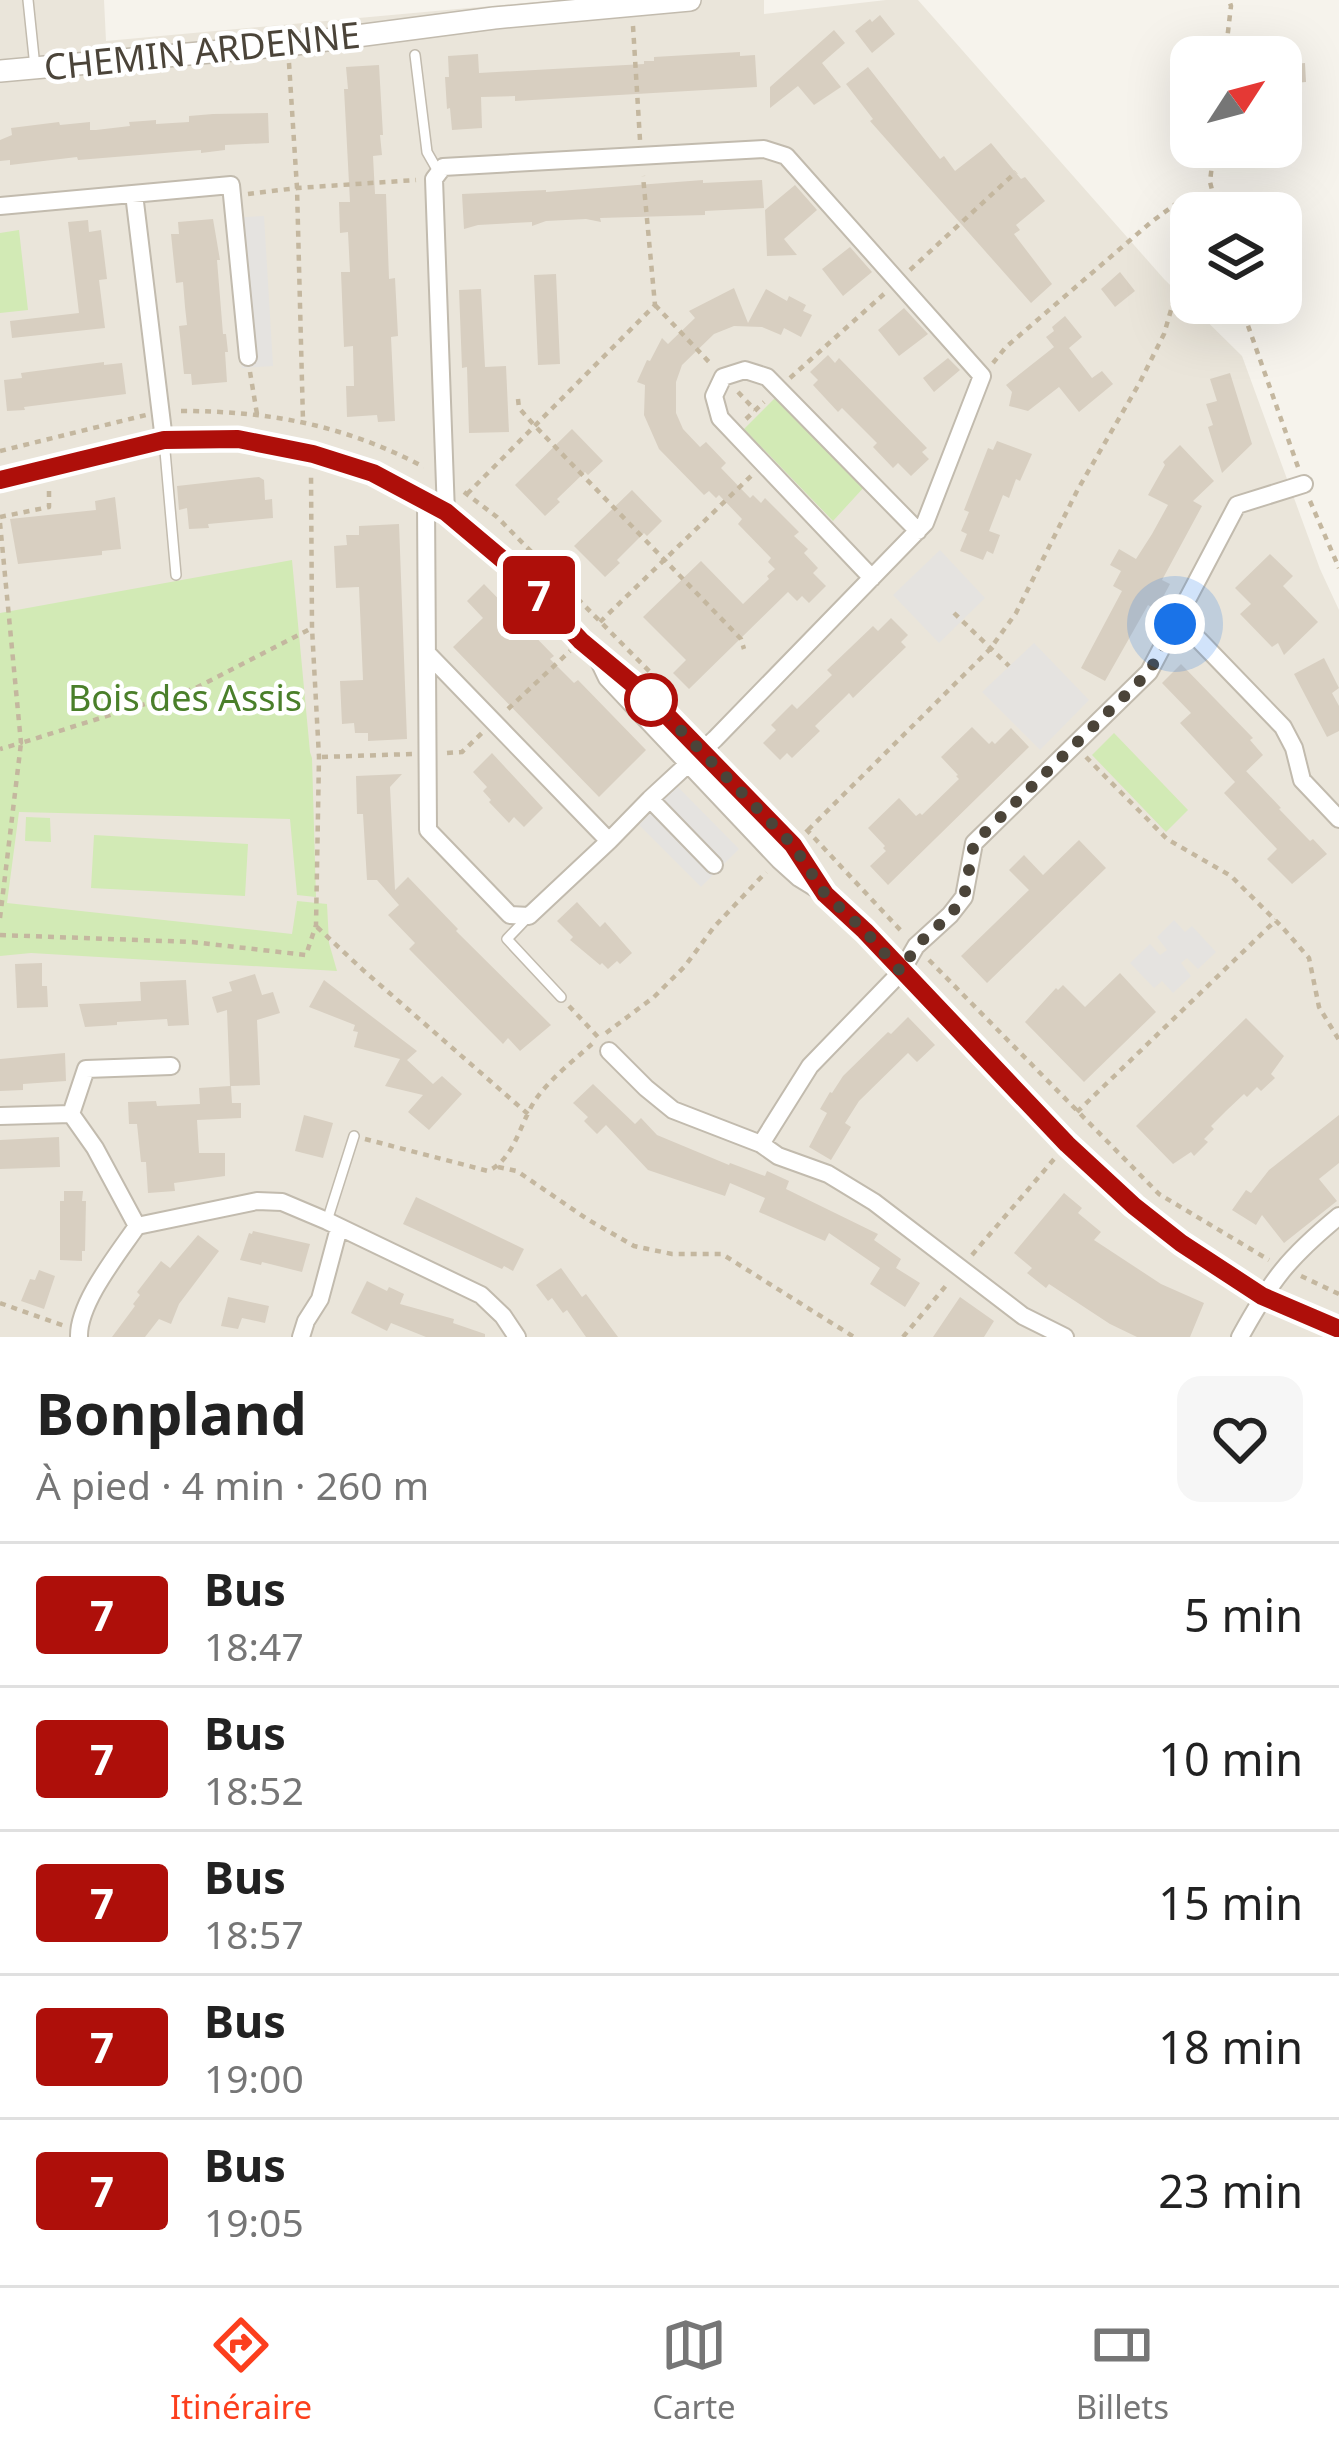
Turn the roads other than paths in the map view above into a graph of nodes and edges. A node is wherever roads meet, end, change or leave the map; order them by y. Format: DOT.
graph roads {
  1 [pos="28,0"];
  2 [pos="690,0"];
  3 [pos="415,55"];
  4 [pos="35,67"];
  5 [pos="0,71"];
  6 [pos="436,176"];
  7 [pos="134,194"];
  8 [pos="0,206"];
  9 [pos="248,357"];
  10 [pos="164,440"];
  11 [pos="0,480"];
  12 [pos="1304,484"];
  13 [pos="426,502"];
  14 [pos="446,512"];
  15 [pos="918,531"];
  16 [pos="176,575"];
  17 [pos="872,578"];
  18 [pos="1175,624"];
  19 [pos="428,654"];
  20 [pos="694,757"];
  21 [pos="650,799"];
  22 [pos="1339,819"];
  23 [pos="609,841"];
  24 [pos="714,865"];
  25 [pos="529,916"];
  26 [pos="901,972"];
  27 [pos="561,997"];
  28 [pos="604,1044"];
  29 [pos="171,1066"];
  30 [pos="71,1114"];
  31 [pos="0,1115"];
  32 [pos="354,1136"];
  33 [pos="760,1144"];
  34 [pos="1339,1216"];
  35 [pos="333,1225"];
  36 [pos="137,1226"];
  37 [pos="1262,1296"];
  38 [pos="1339,1329"];
  39 [pos="79,1335"];
  40 [pos="302,1337"];
  41 [pos="517,1337"];
  42 [pos="1065,1337"];
  43 [pos="1240,1337"];
  1 -- 4 [label="lane"];
  2 -- 4 [label="street, CHEMIN ARDENNE"];
  3 -- 6 [label="lane"];
  4 -- 5 [label="street, CHEMIN ARDENNE"];
  6 -- 14 [label="street"];
  6 -- 15 [label="street"];
  7 -- 8 [label="street"];
  7 -- 9 [label="street"];
  7 -- 10 [label="street"];
  10 -- 11 [label="street"];
  10 -- 13 [label="street"];
  10 -- 16 [label="lane"];
  12 -- 18 [label="street"];
  13 -- 14 [label="street"];
  13 -- 19 [label="street"];
  14 -- 20 [label="street"];
  15 -- 17 [label="street"];
  15 -- 17 [label="street"];
  17 -- 20 [label="street"];
  18 -- 22 [label="street"];
  18 -- 26 [label="street"];
  19 -- 23 [label="street"];
  19 -- 25 [label="street"];
  20 -- 21 [label="street"];
  20 -- 26 [label="street"];
  21 -- 23 [label="street"];
  21 -- 24 [label="street"];
  23 -- 25 [label="street"];
  25 -- 27 [label="lane"];
  26 -- 33 [label="street"];
  26 -- 37 [label="street"];
  28 -- 33 [label="street"];
  29 -- 30 [label="street"];
  30 -- 31 [label="street"];
  30 -- 36 [label="street"];
  32 -- 35 [label="lane"];
  33 -- 42 [label="street"];
  34 -- 37 [label="street"];
  35 -- 36 [label="street"];
  35 -- 40 [label="street"];
  35 -- 41 [label="street"];
  36 -- 39 [label="street"];
  37 -- 38 [label="street"];
  37 -- 43 [label="street"];
}
